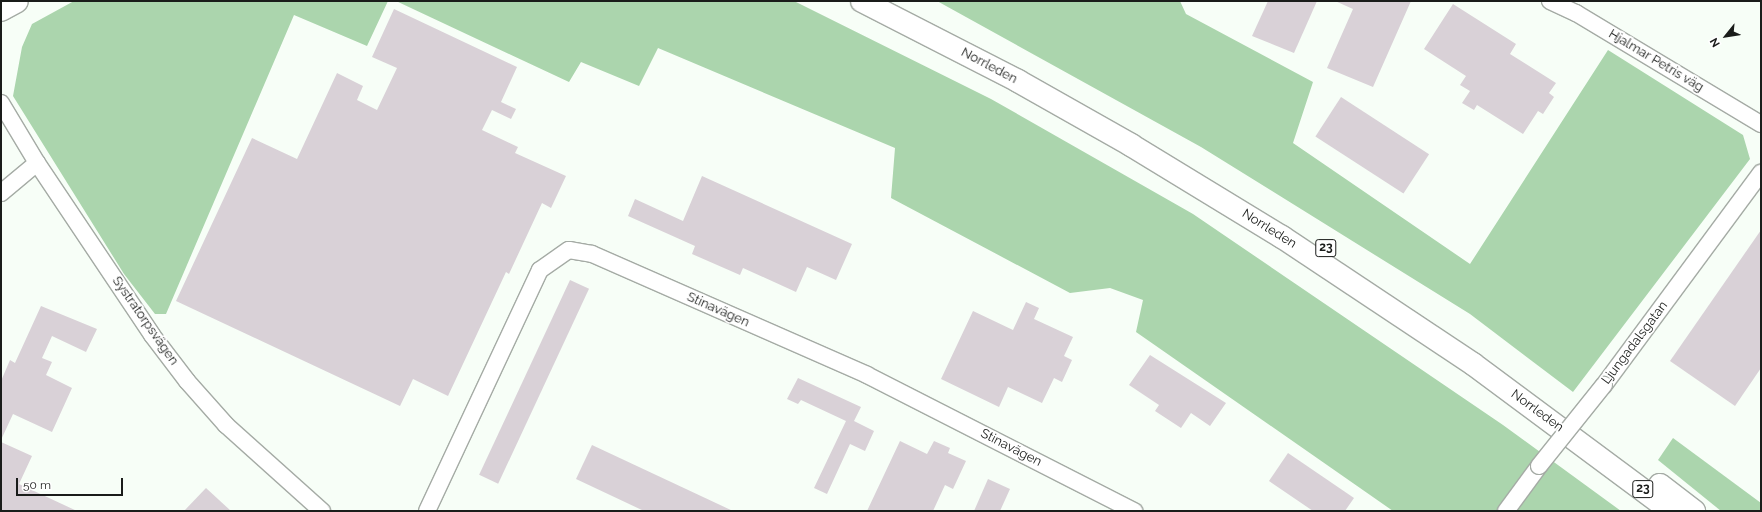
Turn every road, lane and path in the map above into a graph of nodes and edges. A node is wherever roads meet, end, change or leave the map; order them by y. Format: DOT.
graph roads {
  1 [pos="17,1"];
  2 [pos="862,1"];
  3 [pos="894,1"];
  4 [pos="1550,1"];
  5 [pos="1,10"];
  6 [pos="1,103"];
  7 [pos="1761,124"];
  8 [pos="37,163"];
  9 [pos="1761,173"];
  10 [pos="1,193"];
  11 [pos="322,511"];
  12 [pos="427,511"];
  13 [pos="1134,511"];
  14 [pos="1506,511"];
  15 [pos="1671,511"];
  16 [pos="1694,511"];
  1 -- 5 [label="highway"];
  2 -- 15 [label="highway, Norrleden / 23"];
  3 -- 16 [label="highway, Norrleden / 23"];
  4 -- 7 [label="street, Hjalmar Petris väg"];
  6 -- 8 [label="street, Systratorpsvägen"];
  8 -- 10 [label="street"];
  8 -- 11 [label="street, Systratorpsvägen"];
  9 -- 14 [label="street, Ljungadalsgatan, bridge"];
  12 -- 13 [label="street, Stinavägen"];
}
